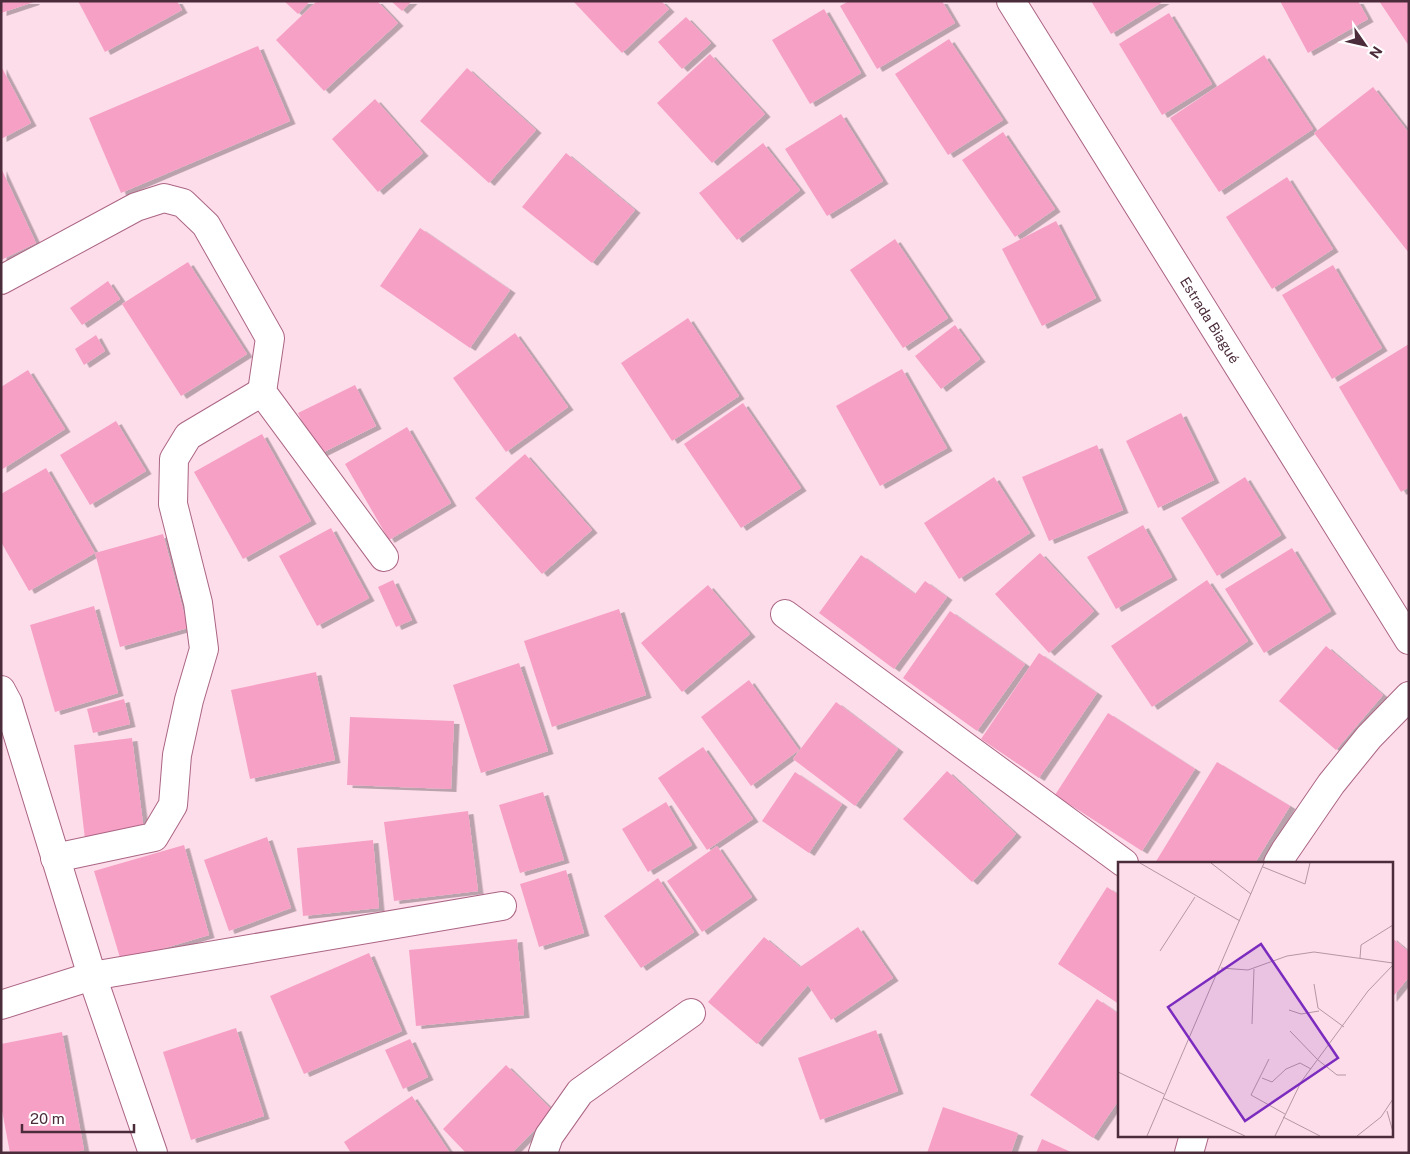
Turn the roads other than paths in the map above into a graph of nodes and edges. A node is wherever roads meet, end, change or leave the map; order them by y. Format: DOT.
graph roads {
  1 [pos="1012,1"];
  2 [pos="1,280"];
  3 [pos="262,392"];
  4 [pos="384,557"];
  5 [pos="785,614"];
  6 [pos="1409,640"];
  7 [pos="1,690"];
  8 [pos="1409,696"];
  9 [pos="55,858"];
  10 [pos="1123,862"];
  11 [pos="1279,862"];
  12 [pos="502,906"];
  13 [pos="92,976"];
  14 [pos="1,1005"];
  15 [pos="691,1014"];
  16 [pos="1194,1136"];
  17 [pos="153,1153"];
  18 [pos="543,1153"];
  19 [pos="1189,1153"];
  1 -- 6 [label="street, Estrada Biagué"];
  2 -- 3 [label="street"];
  3 -- 4 [label="street"];
  3 -- 9 [label="street"];
  5 -- 10 [label="street"];
  7 -- 9 [label="street"];
  8 -- 11 [label="street"];
  9 -- 13 [label="street"];
  12 -- 13 [label="street"];
  13 -- 14 [label="street"];
  13 -- 17 [label="street"];
  15 -- 18 [label="street"];
  16 -- 19 [label="street"];
}
